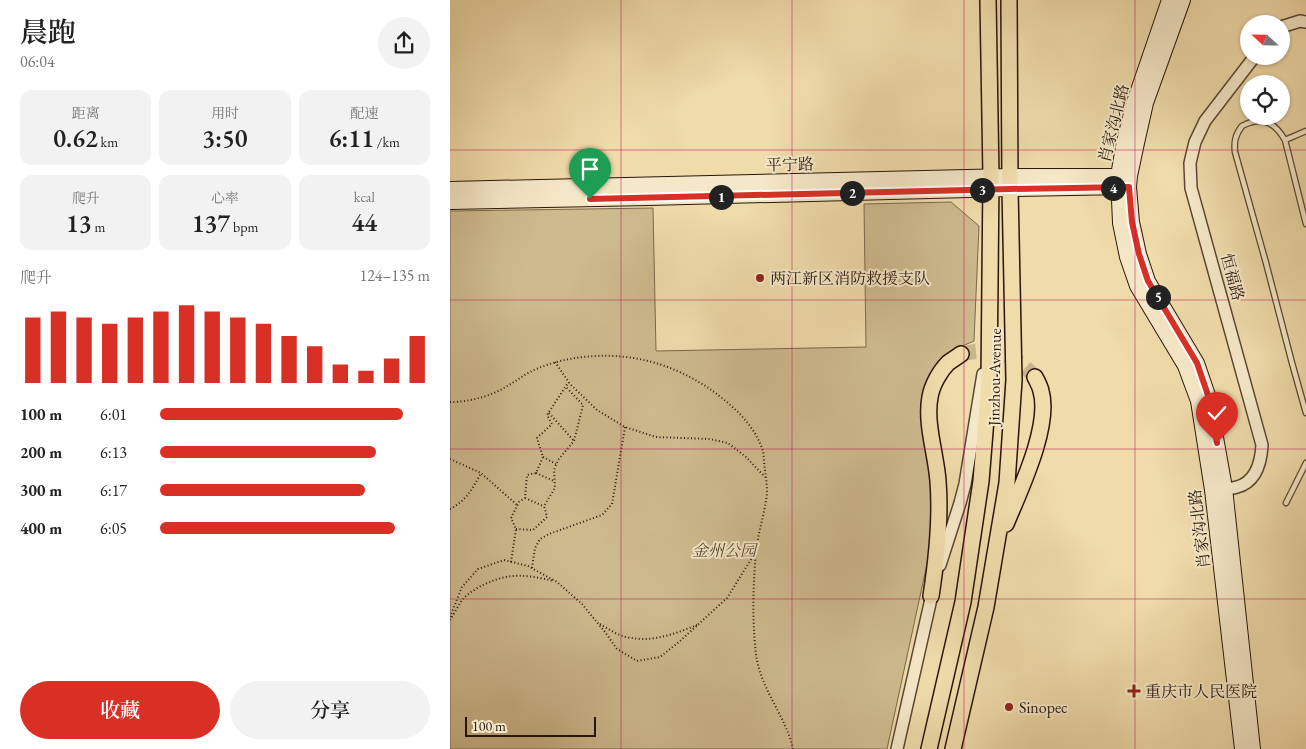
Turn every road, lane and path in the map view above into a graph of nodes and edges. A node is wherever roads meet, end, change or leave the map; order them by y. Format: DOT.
graph roads {
  1 [pos="988,0"];
  2 [pos="1009,0"];
  3 [pos="1169,0"];
  4 [pos="1183,0"];
  5 [pos="1306,22"];
  6 [pos="1290,24"];
  7 [pos="1247,65"];
  8 [pos="1306,131"];
  9 [pos="1285,140"];
  10 [pos="1010,182"];
  11 [pos="1124,182"];
  12 [pos="991,184"];
  13 [pos="450,189"];
  14 [pos="450,202"];
  15 [pos="1306,224"];
  16 [pos="990,332"];
  17 [pos="961,354"];
  18 [pos="555,362"];
  19 [pos="1035,377"];
  20 [pos="569,382"];
  21 [pos="566,387"];
  22 [pos="450,402"];
  23 [pos="549,413"];
  24 [pos="1306,413"];
  25 [pos="625,427"];
  26 [pos="574,441"];
  27 [pos="543,456"];
  28 [pos="450,458"];
  29 [pos="556,464"];
  30 [pos="1305,466"];
  31 [pos="481,472"];
  32 [pos="536,473"];
  33 [pos="766,478"];
  34 [pos="554,481"];
  35 [pos="1219,489"];
  36 [pos="525,498"];
  37 [pos="1286,504"];
  38 [pos="518,505"];
  39 [pos="544,506"];
  40 [pos="450,509"];
  41 [pos="516,529"];
  42 [pos="756,550"];
  43 [pos="995,554"];
  44 [pos="511,562"];
  45 [pos="532,568"];
  46 [pos="557,582"];
  47 [pos="931,596"];
  48 [pos="450,617"];
  49 [pos="450,620"];
  50 [pos="598,623"];
  51 [pos="699,624"];
  52 [pos="792,749"];
  53 [pos="897,749"];
  54 [pos="929,749"];
  55 [pos="953,749"];
  56 [pos="1242,749"];
  57 [pos="1253,749"];
  1 -- 12 [label="main road, Jinzhou Avenue"];
  2 -- 10 [label="main road, Jinzhou Avenue"];
  3 -- 11 [label="main road, 肖家沟北路"];
  4 -- 11 [label="main road, 肖家沟北路"];
  5 -- 6 [label="street"];
  7 -- 35 [label="street, 恒福路"];
  8 -- 9 [label="lane"];
  9 -- 15 [label="lane"];
  9 -- 24 [label="lane"];
  10 -- 11 [label="main road, 平宁路"];
  10 -- 12 [label="main road, 平宁路"];
  10 -- 43 [label="main road, Jinzhou Avenue"];
  11 -- 35 [label="main road, 肖家沟北路"];
  12 -- 13 [label="main road, 平宁路"];
  12 -- 14 [label="main road, 平宁路"];
  12 -- 16 [label="main road, Jinzhou Avenue"];
  16 -- 47 [label="street"];
  16 -- 54 [label="main road, Jinzhou Avenue"];
  17 -- 47 [label="main road"];
  18 -- 20 [label="path"];
  18 -- 22 [label="path"];
  18 -- 33 [label="path"];
  19 -- 43 [label="main road"];
  20 -- 21 [label="path"];
  20 -- 25 [label="path"];
  21 -- 23 [label="path"];
  21 -- 26 [label="path"];
  23 -- 26 [label="path"];
  23 -- 27 [label="path"];
  25 -- 33 [label="path"];
  25 -- 45 [label="path"];
  26 -- 29 [label="path"];
  27 -- 29 [label="path"];
  27 -- 32 [label="path"];
  28 -- 31 [label="path"];
  29 -- 34 [label="path"];
  30 -- 37 [label="lane"];
  31 -- 38 [label="path"];
  31 -- 40 [label="path"];
  32 -- 34 [label="path"];
  32 -- 36 [label="path"];
  33 -- 42 [label="path"];
  34 -- 39 [label="path"];
  35 -- 56 [label="main road, 肖家沟北路"];
  35 -- 57 [label="main road, 肖家沟北路"];
  36 -- 38 [label="path"];
  36 -- 39 [label="path"];
  38 -- 41 [label="path"];
  39 -- 41 [label="path"];
  41 -- 44 [label="path"];
  42 -- 51 [label="path"];
  42 -- 52 [label="path"];
  43 -- 55 [label="main road, Jinzhou Avenue"];
  44 -- 45 [label="path"];
  44 -- 48 [label="path"];
  45 -- 46 [label="path"];
  46 -- 49 [label="path"];
  46 -- 50 [label="path"];
  47 -- 53 [label="street"];
  50 -- 51 [label="path"];
  50 -- 51 [label="path"];
}
